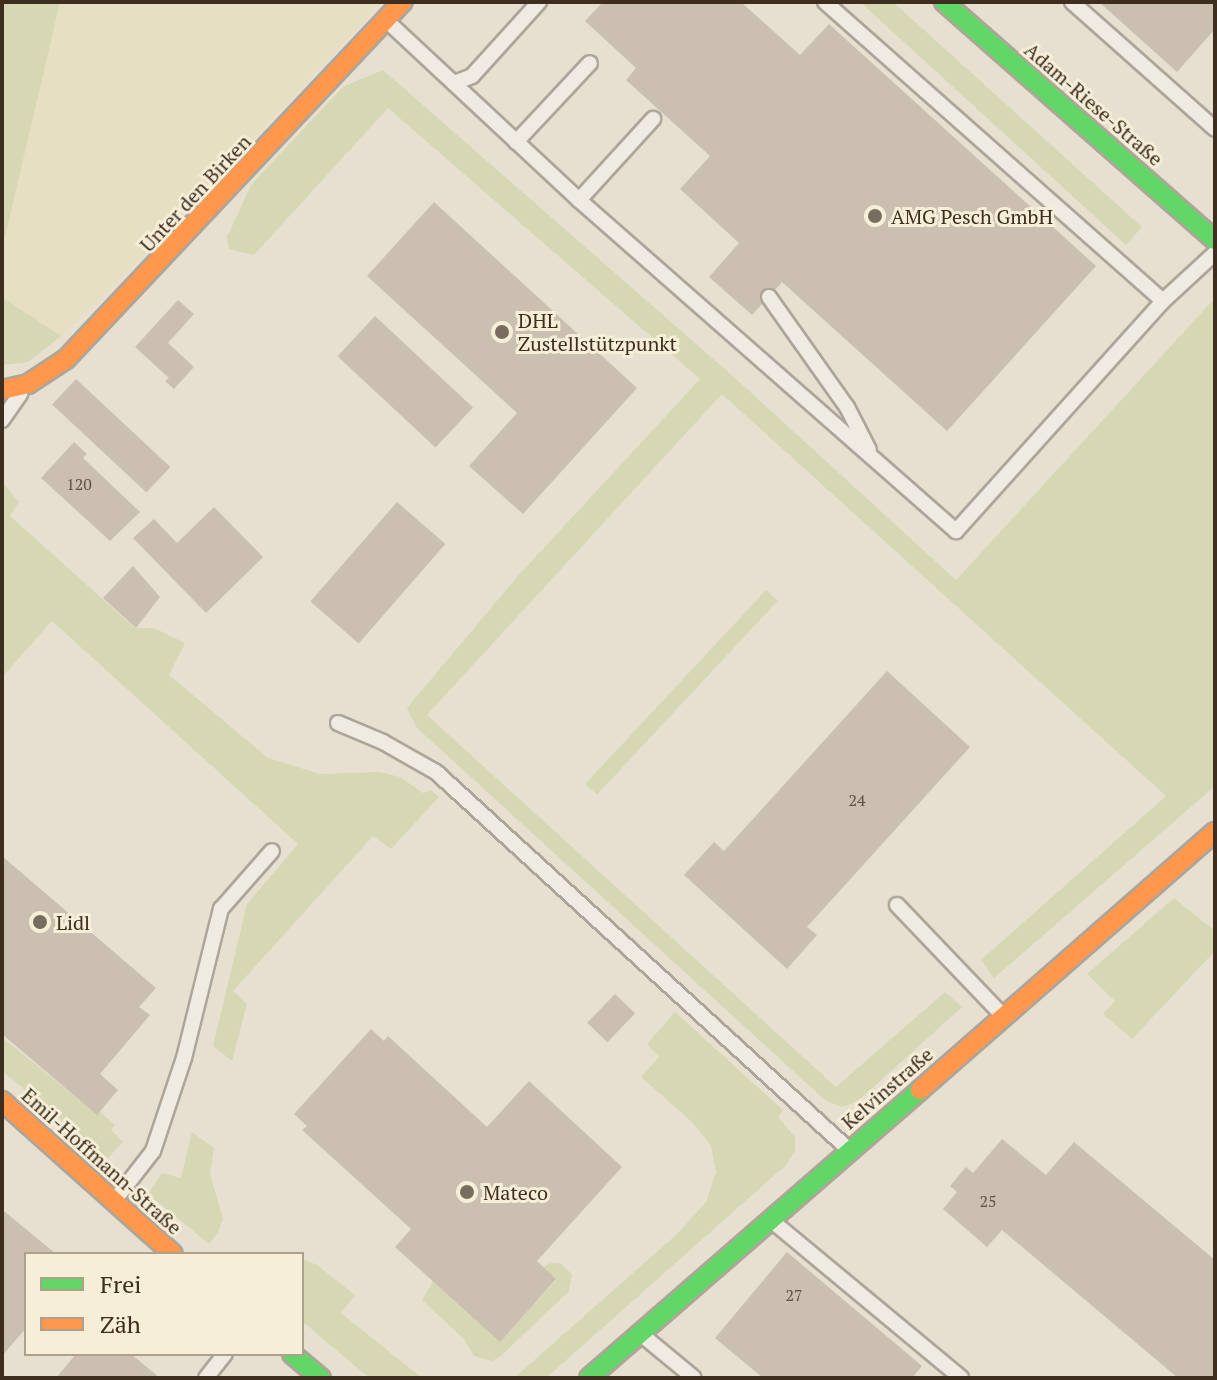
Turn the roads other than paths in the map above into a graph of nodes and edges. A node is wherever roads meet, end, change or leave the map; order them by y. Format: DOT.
graph roads {
  1 [pos="403,2"];
  2 [pos="539,2"];
  3 [pos="825,2"];
  4 [pos="944,2"];
  5 [pos="1072,2"];
  6 [pos="387,21"];
  7 [pos="590,63"];
  8 [pos="454,83"];
  9 [pos="653,119"];
  10 [pos="1215,129"];
  11 [pos="516,142"];
  12 [pos="579,200"];
  13 [pos="1215,239"];
  14 [pos="1215,253"];
  15 [pos="769,297"];
  16 [pos="1163,301"];
  17 [pos="28,384"];
  18 [pos="2,390"];
  19 [pos="2,420"];
  20 [pos="875,461"];
  21 [pos="338,723"];
  22 [pos="1215,832"];
  23 [pos="272,851"];
  24 [pos="897,905"];
  25 [pos="1003,1017"];
  26 [pos="2,1101"];
  27 [pos="849,1150"];
  28 [pos="114,1201"];
  29 [pos="771,1220"];
  30 [pos="171,1252"];
  31 [pos="640,1333"];
  32 [pos="223,1356"];
  33 [pos="294,1356"];
  34 [pos="206,1378"];
  35 [pos="321,1378"];
  36 [pos="589,1378"];
  37 [pos="694,1378"];
  38 [pos="961,1378"];
  1 -- 6 [label="street, Unter den Birken"];
  2 -- 8 [label="lane"];
  3 -- 16 [label="lane"];
  4 -- 13 [label="street, Adam-Riese-Straße"];
  5 -- 10 [label="lane"];
  6 -- 8 [label="lane"];
  6 -- 17 [label="street, Unter den Birken"];
  7 -- 11 [label="lane"];
  8 -- 11 [label="lane"];
  9 -- 12 [label="lane"];
  11 -- 12 [label="lane"];
  12 -- 20 [label="lane"];
  14 -- 16 [label="lane"];
  15 -- 20 [label="lane"];
  16 -- 20 [label="lane"];
  17 -- 18 [label="street, Unter den Birken"];
  17 -- 19 [label="lane"];
  21 -- 27 [label="lane"];
  22 -- 25 [label="street, Kelvinstraße"];
  23 -- 28 [label="lane"];
  24 -- 25 [label="lane"];
  25 -- 27 [label="street, Kelvinstraße"];
  26 -- 28 [label="street, Emil-Hoffmann-Straße"];
  27 -- 29 [label="street, Kelvinstraße"];
  28 -- 30 [label="street, Emil-Hoffmann-Straße"];
  29 -- 31 [label="street, Kelvinstraße"];
  29 -- 38 [label="lane"];
  31 -- 36 [label="street, Kelvinstraße"];
  31 -- 37 [label="lane"];
  32 -- 34 [label="lane"];
  33 -- 35 [label="street"];
}
